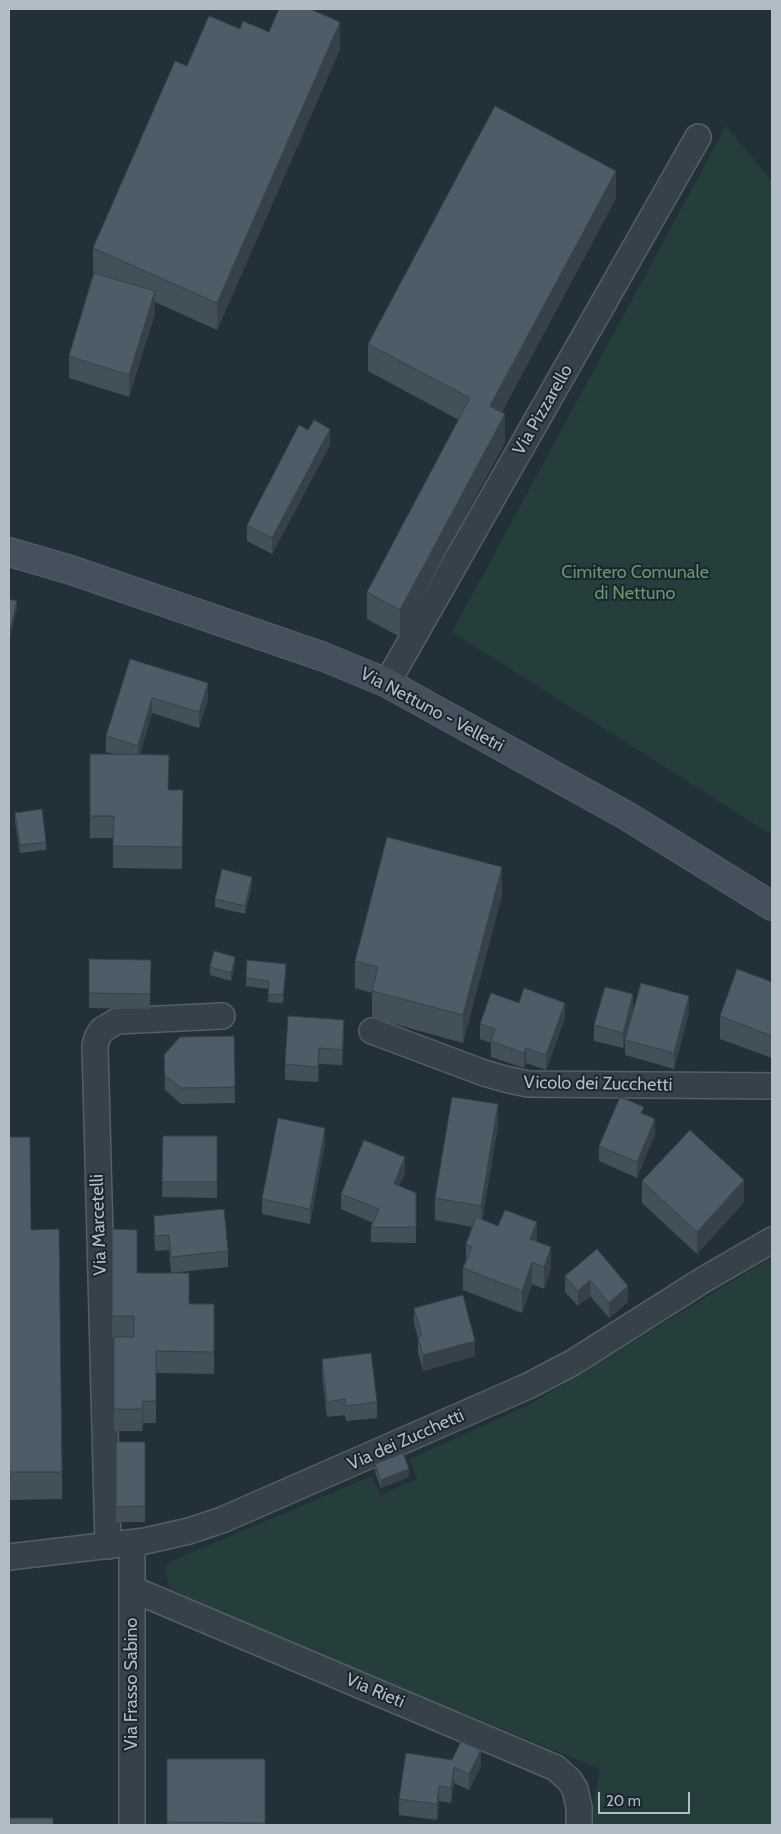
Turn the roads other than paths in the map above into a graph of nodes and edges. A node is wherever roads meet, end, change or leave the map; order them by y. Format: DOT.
graph roads {
  1 [pos="698,137"];
  2 [pos="9,552"];
  3 [pos="387,683"];
  4 [pos="772,906"];
  5 [pos="222,1016"];
  6 [pos="372,1031"];
  7 [pos="772,1086"];
  8 [pos="772,1240"];
  9 [pos="120,1544"];
  10 [pos="9,1557"];
  11 [pos="132,1589"];
  12 [pos="132,1825"];
  13 [pos="578,1825"];
  1 -- 3 [label="street, Via Pizzarello"];
  2 -- 3 [label="main road, Via Nettuno - Velletri"];
  3 -- 4 [label="main road, Via Nettuno - Velletri"];
  5 -- 9 [label="street, Via Marcetelli"];
  6 -- 7 [label="street, Vicolo dei Zucchetti"];
  8 -- 9 [label="street, Via dei Zucchetti"];
  9 -- 10 [label="street, Via dei Zucchetti"];
  9 -- 11 [label="street, Via Frasso Sabino"];
  11 -- 12 [label="street, Via Frasso Sabino"];
  11 -- 13 [label="street, Via Rieti"];
}
